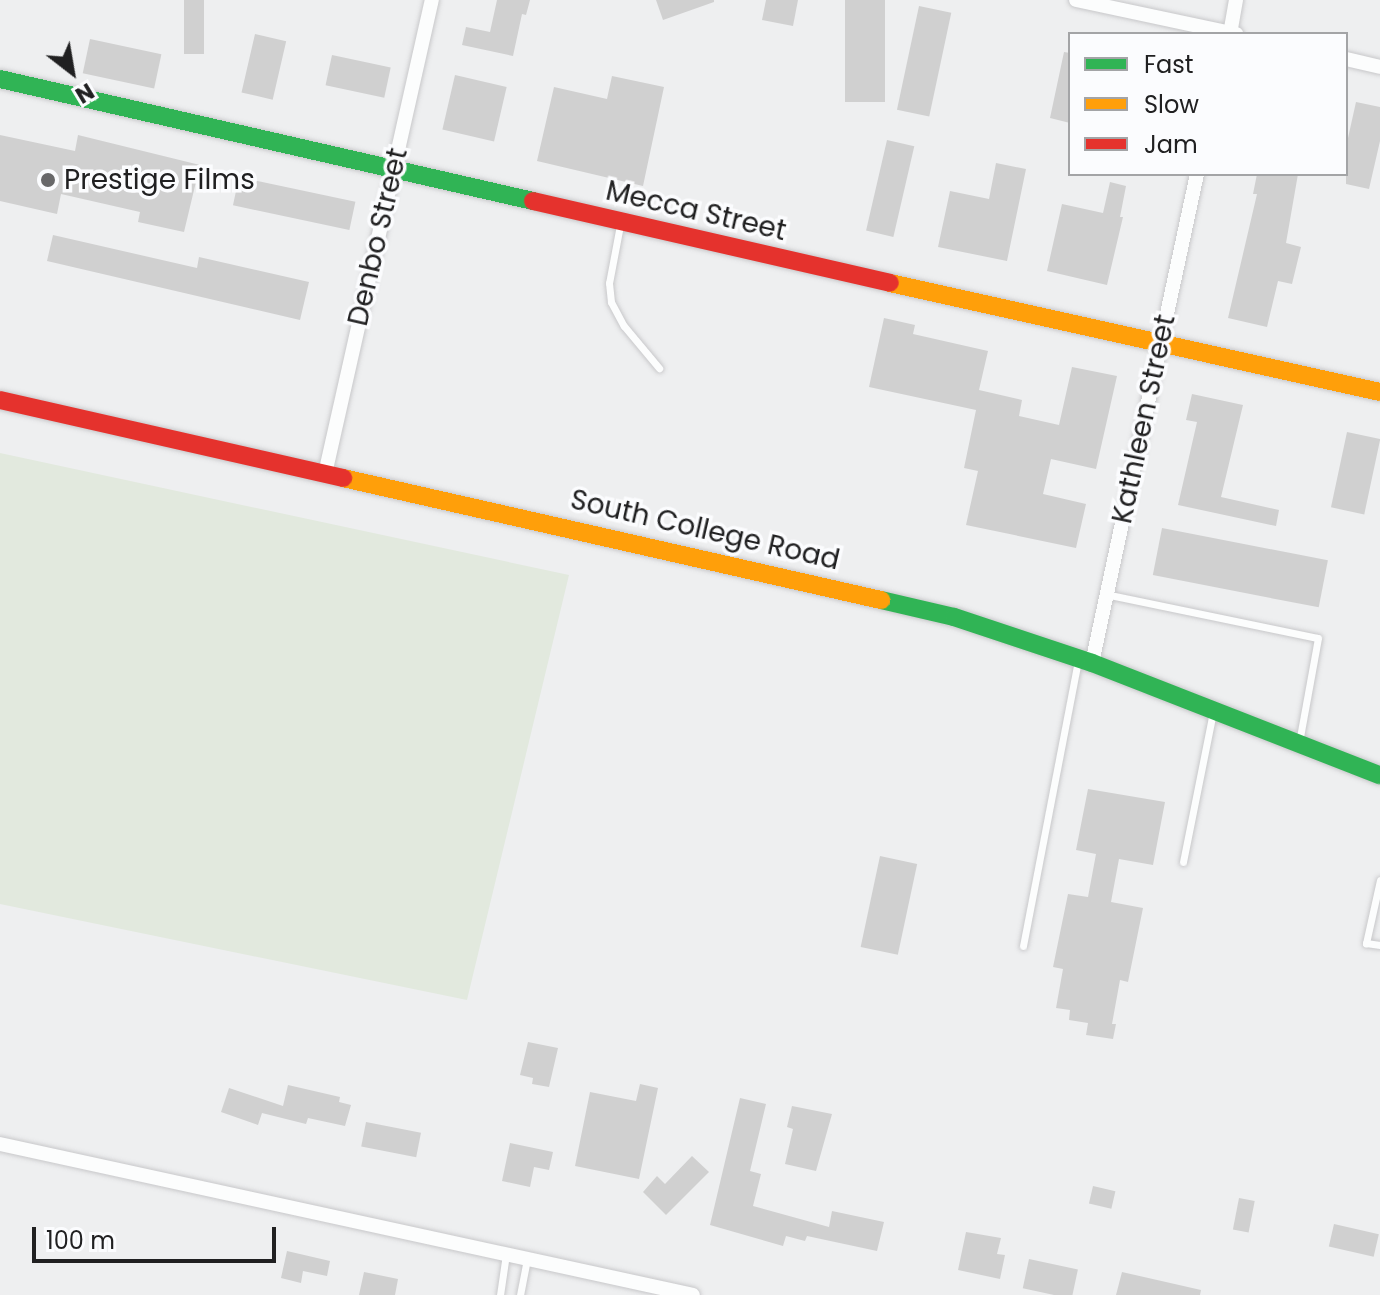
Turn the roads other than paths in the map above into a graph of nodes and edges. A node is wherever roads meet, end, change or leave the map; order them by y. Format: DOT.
graph roads {
  1 [pos="432,0"];
  2 [pos="1076,0"];
  3 [pos="1236,0"];
  4 [pos="1223,32"];
  5 [pos="1232,32"];
  6 [pos="1348,59"];
  7 [pos="1380,67"];
  8 [pos="0,79"];
  9 [pos="393,167"];
  10 [pos="1197,176"];
  11 [pos="621,223"];
  12 [pos="1159,342"];
  13 [pos="659,368"];
  14 [pos="1380,392"];
  15 [pos="0,400"];
  16 [pos="325,474"];
  17 [pos="1105,594"];
  18 [pos="1085,661"];
  19 [pos="1213,712"];
  20 [pos="1299,745"];
  21 [pos="1380,775"];
  22 [pos="1183,862"];
  23 [pos="1380,880"];
  24 [pos="1380,945"];
  25 [pos="1023,946"];
  26 [pos="0,1144"];
  27 [pos="506,1254"];
  28 [pos="527,1258"];
  29 [pos="500,1295"];
  30 [pos="520,1295"];
  31 [pos="693,1295"];
  1 -- 9 [label="street, Denbo Street"];
  2 -- 4 [label="street"];
  3 -- 5 [label="street"];
  6 -- 7 [label="street"];
  8 -- 9 [label="street, Mecca Street"];
  9 -- 11 [label="street, Mecca Street"];
  9 -- 16 [label="street, Denbo Street"];
  10 -- 12 [label="street, Kathleen Street"];
  11 -- 12 [label="street, Mecca Street"];
  11 -- 13 [label="lane"];
  12 -- 14 [label="street, Mecca Street"];
  12 -- 17 [label="street, Kathleen Street"];
  15 -- 16 [label="street, South College Road"];
  16 -- 18 [label="street, South College Road"];
  17 -- 18 [label="street, Kathleen Street"];
  17 -- 20 [label="lane"];
  18 -- 19 [label="street, South College Road"];
  18 -- 25 [label="lane"];
  19 -- 20 [label="street, South College Road"];
  19 -- 22 [label="lane"];
  20 -- 21 [label="street, South College Road"];
  23 -- 24 [label="lane"];
  26 -- 27 [label="street"];
  27 -- 28 [label="street"];
  27 -- 29 [label="lane"];
  28 -- 30 [label="lane"];
  28 -- 31 [label="street"];
}
